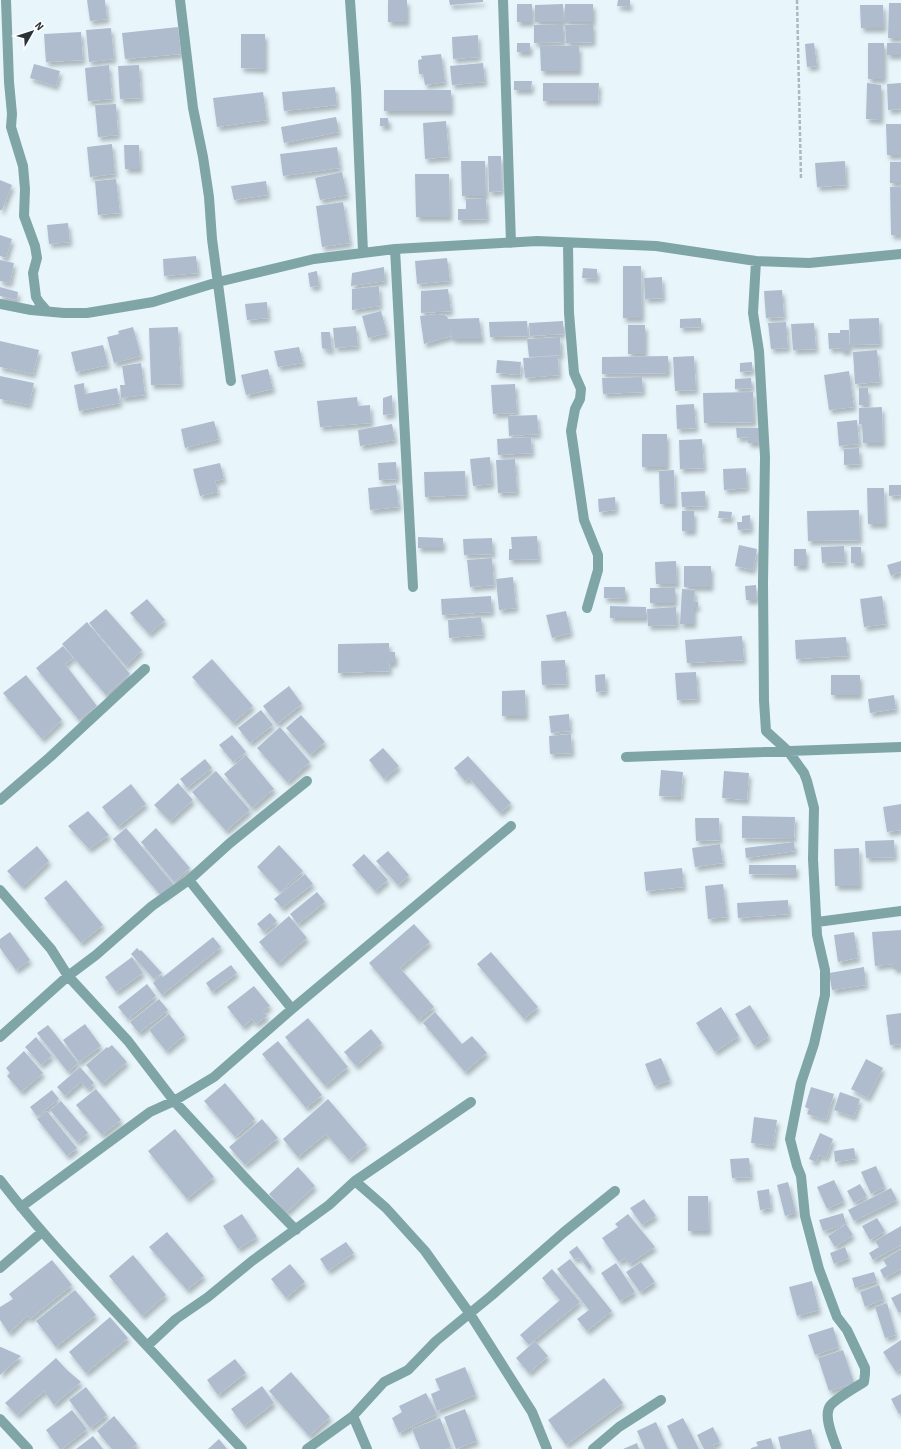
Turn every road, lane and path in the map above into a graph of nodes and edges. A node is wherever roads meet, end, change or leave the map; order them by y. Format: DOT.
graph roads {
  1 [pos="6,0"];
  2 [pos="180,0"];
  3 [pos="350,0"];
  4 [pos="503,0"];
  5 [pos="797,0"];
  6 [pos="801,178"];
  7 [pos="568,242"];
  8 [pos="511,243"];
  9 [pos="395,249"];
  10 [pos="363,252"];
  11 [pos="901,254"];
  12 [pos="756,261"];
  13 [pos="218,282"];
  14 [pos="0,304"];
  15 [pos="47,312"];
  16 [pos="231,381"];
  17 [pos="413,587"];
  18 [pos="588,608"];
  19 [pos="145,669"];
  20 [pos="901,747"];
  21 [pos="788,751"];
  22 [pos="626,757"];
  23 [pos="307,781"];
  24 [pos="0,800"];
  25 [pos="511,826"];
  26 [pos="189,880"];
  27 [pos="0,890"];
  28 [pos="901,911"];
  29 [pos="817,922"];
  30 [pos="68,976"];
  31 [pos="292,1009"];
  32 [pos="0,1037"];
  33 [pos="174,1101"];
  34 [pos="470,1102"];
  35 [pos="0,1180"];
  36 [pos="355,1181"];
  37 [pos="615,1191"];
  38 [pos="21,1207"];
  39 [pos="296,1230"];
  40 [pos="42,1232"];
  41 [pos="0,1268"];
  42 [pos="470,1314"];
  43 [pos="147,1346"];
  44 [pos="661,1400"];
  45 [pos="353,1416"];
  46 [pos="0,1419"];
  47 [pos="28,1449"];
  48 [pos="242,1449"];
  49 [pos="307,1449"];
  50 [pos="367,1449"];
  51 [pos="547,1449"];
  52 [pos="593,1449"];
  53 [pos="837,1449"];
  1 -- 15 [label="street"];
  2 -- 13 [label="street"];
  3 -- 10 [label="street"];
  4 -- 8 [label="street"];
  5 -- 6 [label="path"];
  7 -- 8 [label="street"];
  7 -- 12 [label="street"];
  7 -- 18 [label="street"];
  8 -- 9 [label="street"];
  9 -- 10 [label="street"];
  9 -- 17 [label="street"];
  10 -- 13 [label="street"];
  11 -- 12 [label="street"];
  12 -- 21 [label="street"];
  13 -- 15 [label="street"];
  13 -- 16 [label="street"];
  14 -- 15 [label="street"];
  19 -- 24 [label="street"];
  20 -- 21 [label="street"];
  21 -- 22 [label="street"];
  21 -- 29 [label="street"];
  23 -- 26 [label="street"];
  25 -- 31 [label="street"];
  26 -- 30 [label="street"];
  26 -- 31 [label="street"];
  27 -- 30 [label="street"];
  28 -- 29 [label="street"];
  29 -- 53 [label="street"];
  30 -- 32 [label="street"];
  30 -- 33 [label="street"];
  31 -- 33 [label="street"];
  33 -- 38 [label="street"];
  33 -- 39 [label="street"];
  34 -- 36 [label="street"];
  35 -- 38 [label="street"];
  36 -- 39 [label="street"];
  36 -- 42 [label="street"];
  37 -- 42 [label="street"];
  38 -- 40 [label="street"];
  39 -- 43 [label="street"];
  40 -- 41 [label="street"];
  40 -- 43 [label="street"];
  42 -- 45 [label="street"];
  42 -- 51 [label="street"];
  43 -- 48 [label="street"];
  44 -- 52 [label="street"];
  45 -- 49 [label="street"];
  45 -- 50 [label="street"];
  46 -- 47 [label="street"];
}
